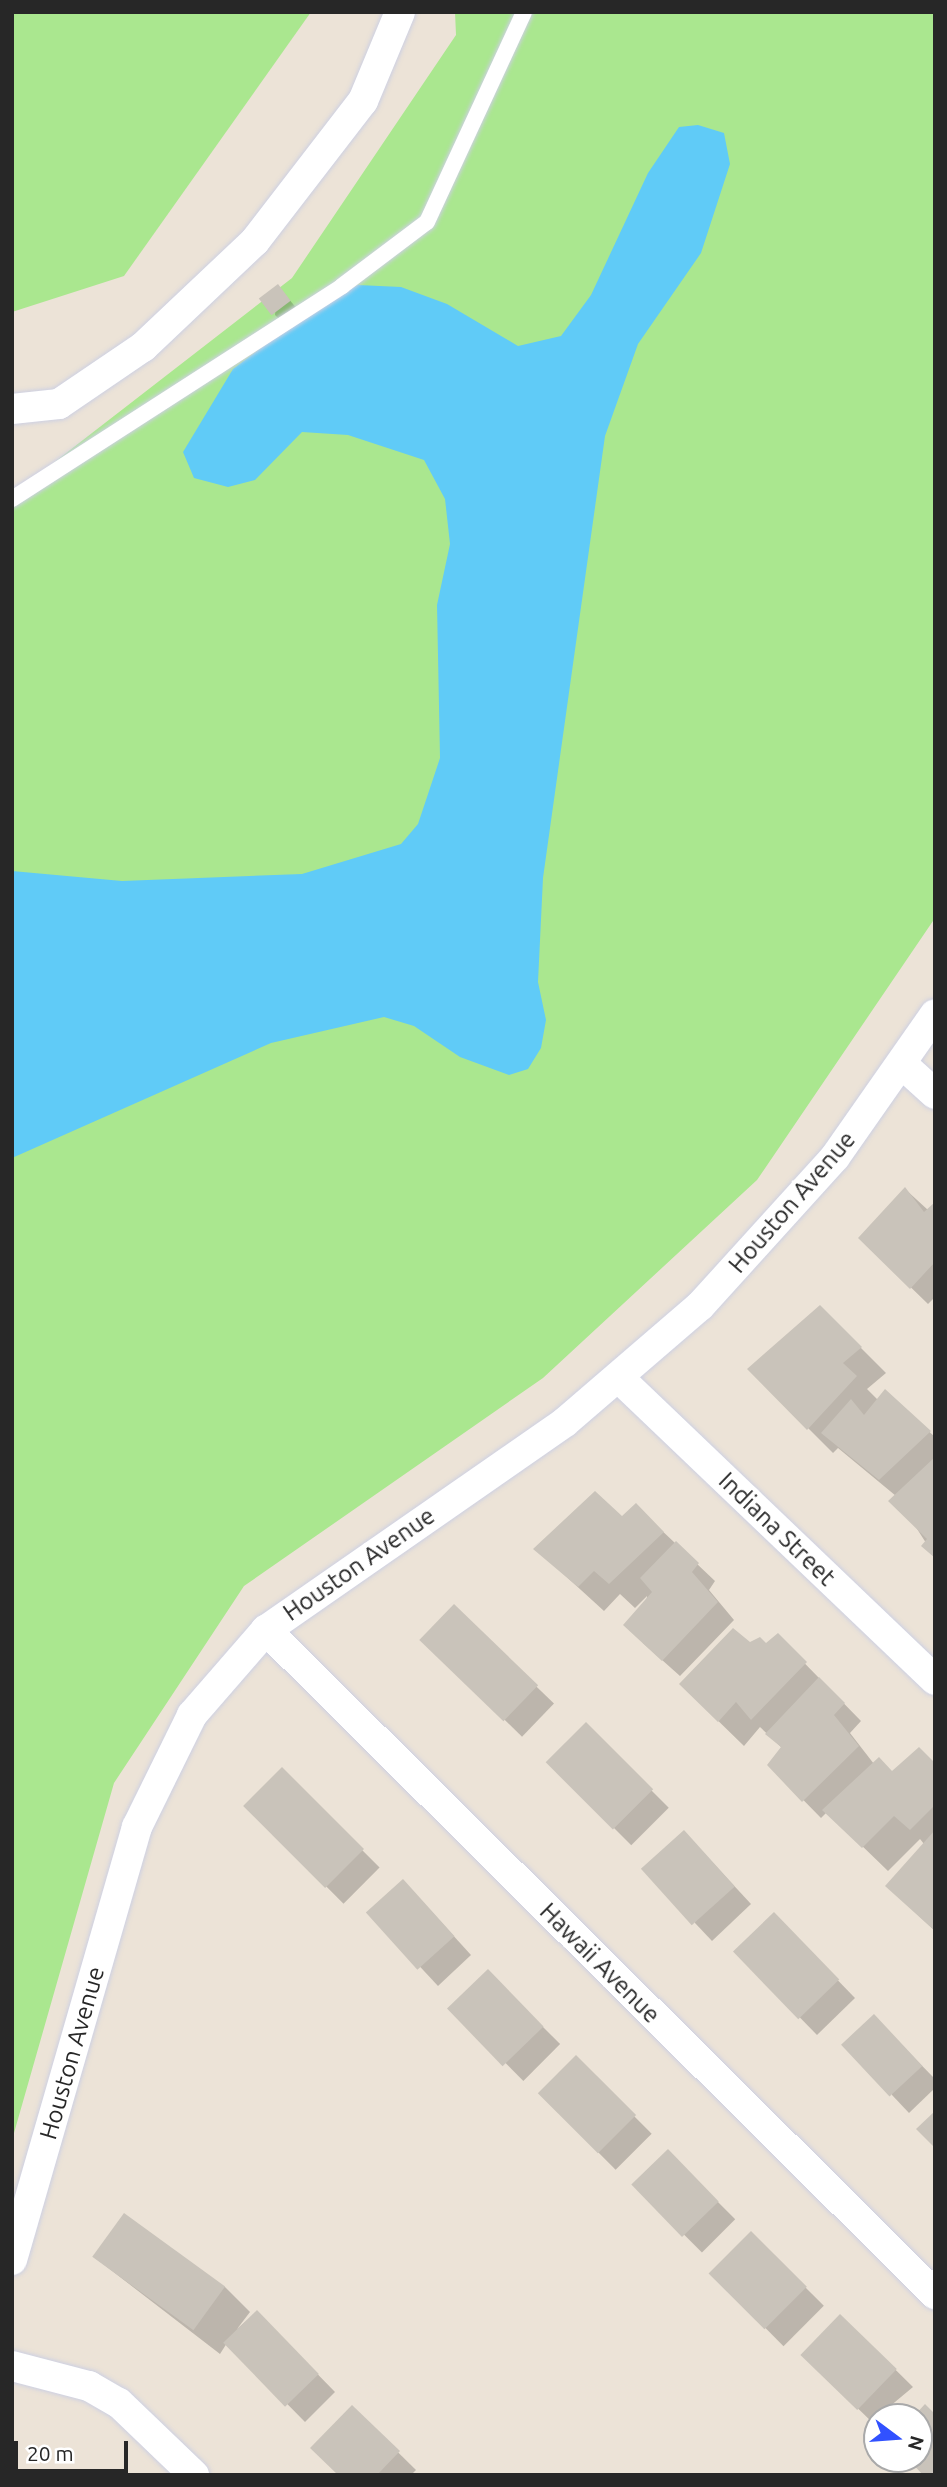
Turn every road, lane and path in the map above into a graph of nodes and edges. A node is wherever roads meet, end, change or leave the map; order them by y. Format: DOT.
graph roads {
  1 [pos="400,12"];
  2 [pos="524,12"];
  3 [pos="12,409"];
  4 [pos="12,499"];
  5 [pos="935,1014"];
  6 [pos="902,1065"];
  7 [pos="935,1094"];
  8 [pos="619,1378"];
  9 [pos="266,1630"];
  10 [pos="935,1680"];
  11 [pos="12,2260"];
  12 [pos="935,2294"];
  13 [pos="12,2366"];
  14 [pos="194,2475"];
  1 -- 3 [label="street"];
  2 -- 4 [label="lane"];
  5 -- 6 [label="street, Houston Avenue"];
  6 -- 7 [label="street"];
  6 -- 8 [label="street, Houston Avenue"];
  8 -- 9 [label="street, Houston Avenue"];
  8 -- 10 [label="street, Indiana Street"];
  9 -- 11 [label="street, Houston Avenue"];
  9 -- 12 [label="street, Hawaii Avenue"];
  13 -- 14 [label="street"];
}
